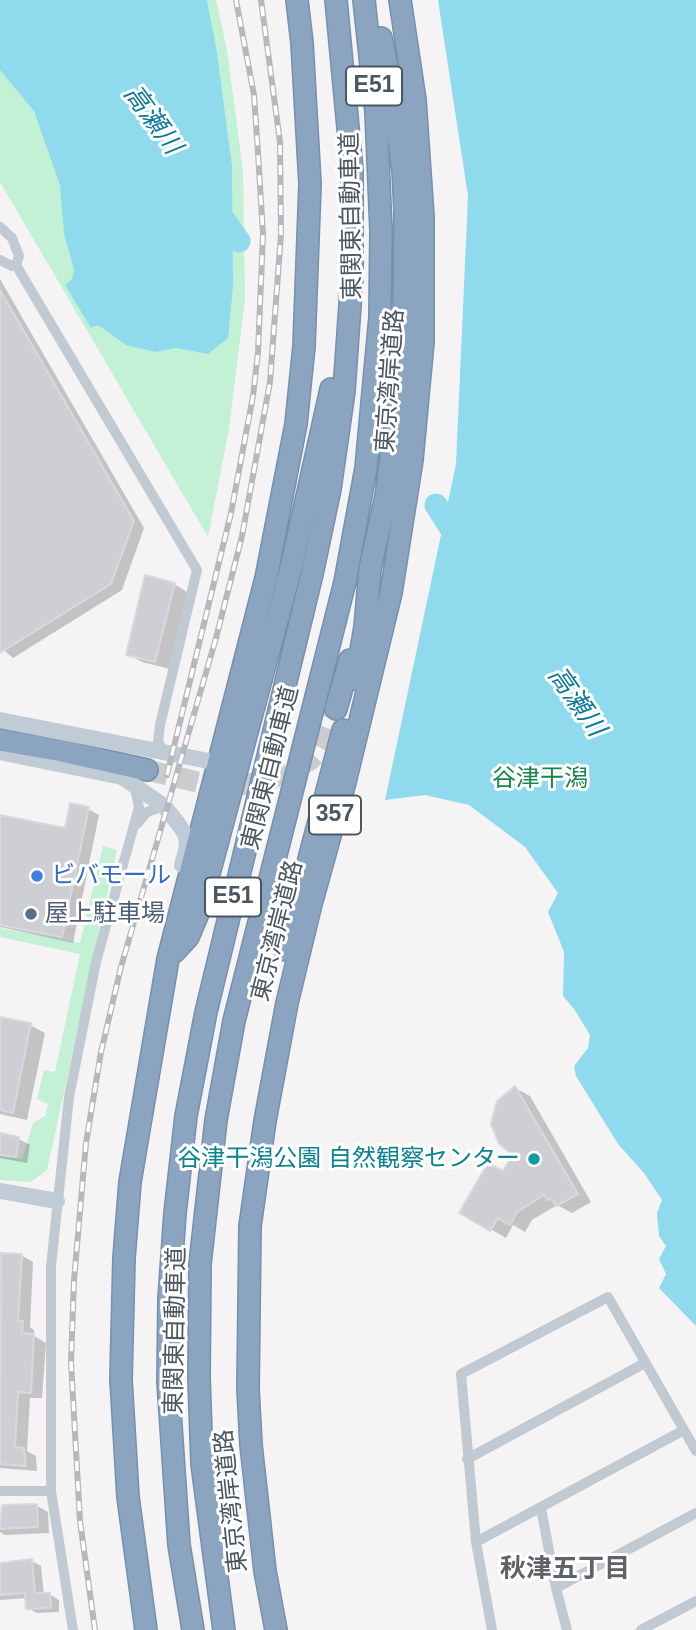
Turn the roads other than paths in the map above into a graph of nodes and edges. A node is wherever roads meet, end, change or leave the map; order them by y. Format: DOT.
graph roads {
  1 [pos="297,0"];
  2 [pos="336,0"];
  3 [pos="364,0"];
  4 [pos="372,0"];
  5 [pos="400,0"];
  6 [pos="349,170"];
  7 [pos="0,227"];
  8 [pos="0,260"];
  9 [pos="16,265"];
  10 [pos="370,569"];
  11 [pos="336,709"];
  12 [pos="0,720"];
  13 [pos="160,725"];
  14 [pos="248,728"];
  15 [pos="0,740"];
  16 [pos="133,746"];
  17 [pos="164,751"];
  18 [pos="0,752"];
  19 [pos="219,763"];
  20 [pos="140,777"];
  21 [pos="164,806"];
  22 [pos="130,839"];
  23 [pos="179,915"];
  24 [pos="169,959"];
  25 [pos="0,1191"];
  26 [pos="57,1201"];
  27 [pos="250,1226"];
  28 [pos="645,1363"];
  29 [pos="684,1430"];
  30 [pos="696,1451"];
  31 [pos="467,1459"];
  32 [pos="0,1491"];
  33 [pos="51,1491"];
  34 [pos="541,1508"];
  35 [pos="696,1513"];
  36 [pos="476,1542"];
  37 [pos="556,1588"];
  38 [pos="696,1601"];
  39 [pos="73,1630"];
  40 [pos="146,1630"];
  41 [pos="192,1630"];
  42 [pos="224,1630"];
  43 [pos="276,1630"];
  44 [pos="492,1630"];
  45 [pos="567,1630"];
  46 [pos="641,1630"];
  1 -- 19 [label="highway"];
  2 -- 6 [label="highway, 東関東自動車道 / E51"];
  3 -- 42 [label="highway, 東関東自動車道 / E51"];
  4 -- 10 [label="highway"];
  5 -- 27 [label="highway, 東京湾岸道路 / 357"];
  6 -- 14 [label="highway"];
  6 -- 41 [label="highway, 東関東自動車道 / E51"];
  7 -- 9 [label="street"];
  8 -- 9 [label="street"];
  9 -- 13 [label="street"];
  10 -- 11 [label="highway"];
  10 -- 27 [label="highway"];
  12 -- 16 [label="street"];
  13 -- 16 [label="street"];
  13 -- 17 [label="street"];
  14 -- 19 [label="highway"];
  14 -- 24 [label="highway"];
  15 -- 20 [label="highway"];
  16 -- 17 [label="street"];
  17 -- 19 [label="street"];
  18 -- 20 [label="street"];
  19 -- 23 [label="highway"];
  20 -- 21 [label="street"];
  20 -- 22 [label="street"];
  21 -- 22 [label="street"];
  21 -- 23 [label="street"];
  22 -- 26 [label="street"];
  23 -- 24 [label="highway"];
  24 -- 40 [label="highway"];
  25 -- 26 [label="street"];
  26 -- 33 [label="street"];
  27 -- 43 [label="highway, 東京湾岸道路 / 357"];
  28 -- 29 [label="street"];
  28 -- 31 [label="street"];
  28 -- 31 [label="street"];
  29 -- 30 [label="street"];
  29 -- 34 [label="street"];
  31 -- 36 [label="street"];
  32 -- 33 [label="street"];
  33 -- 39 [label="street"];
  34 -- 36 [label="street"];
  34 -- 37 [label="street"];
  35 -- 37 [label="street"];
  36 -- 44 [label="street"];
  37 -- 45 [label="street"];
  38 -- 46 [label="street"];
}
